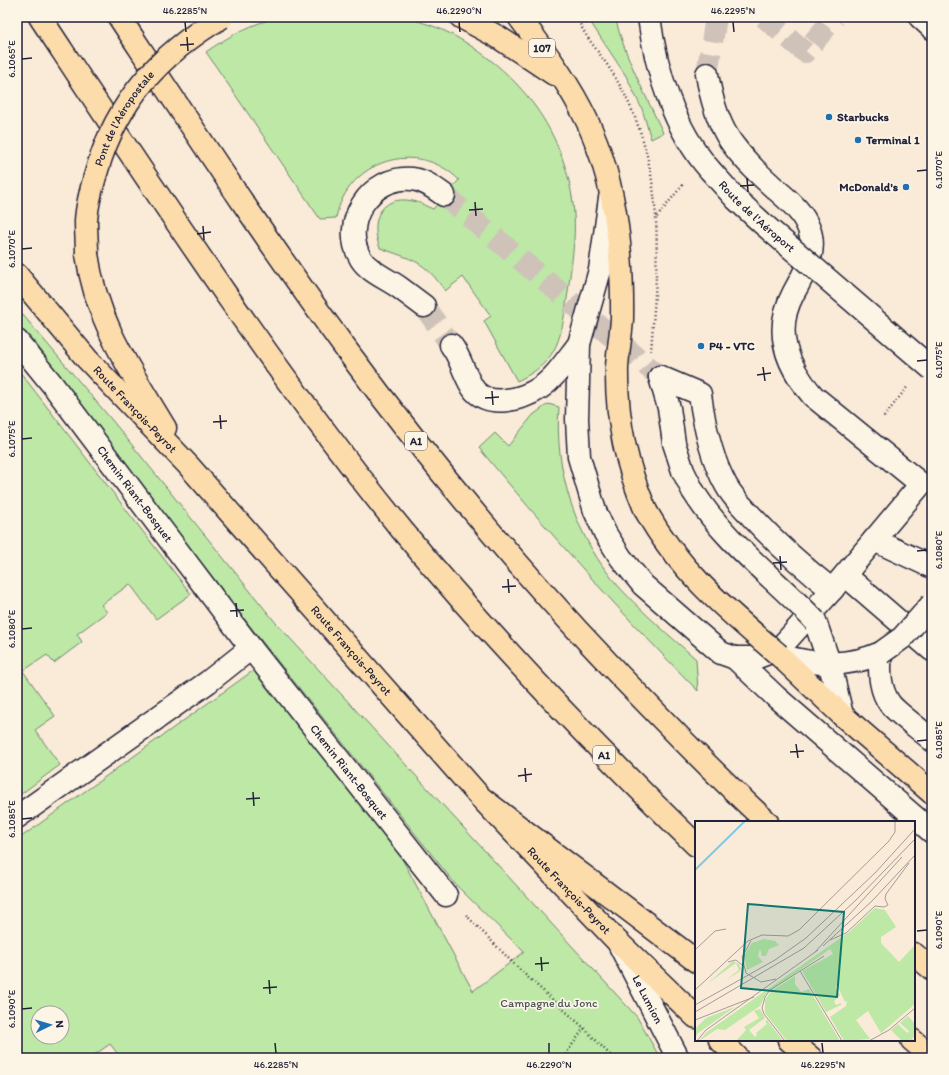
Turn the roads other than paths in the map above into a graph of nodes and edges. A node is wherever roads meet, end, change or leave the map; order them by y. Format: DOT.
graph roads {
  1 [pos="40,17"];
  2 [pos="119,17"];
  3 [pos="222,17"];
  4 [pos="461,17"];
  5 [pos="519,17"];
  6 [pos="648,17"];
  7 [pos="920,17"];
  8 [pos="932,28"];
  9 [pos="707,74"];
  10 [pos="564,80"];
  11 [pos="611,189"];
  12 [pos="444,195"];
  13 [pos="17,275"];
  14 [pos="424,306"];
  15 [pos="17,341"];
  16 [pos="579,344"];
  17 [pos="451,345"];
  18 [pos="932,370"];
  19 [pos="188,465"];
  20 [pos="926,489"];
  21 [pos="874,540"];
  22 [pos="932,568"];
  23 [pos="838,583"];
  24 [pos="932,604"];
  25 [pos="251,648"];
  26 [pos="932,650"];
  27 [pos="881,653"];
  28 [pos="779,656"];
  29 [pos="734,658"];
  30 [pos="830,665"];
  31 [pos="842,715"];
  32 [pos="932,740"];
  33 [pos="932,794"];
  34 [pos="481,798"];
  35 [pos="17,817"];
  36 [pos="766,821"];
  37 [pos="932,832"];
  38 [pos="695,844"];
  39 [pos="446,895"];
  40 [pos="618,941"];
  41 [pos="915,955"];
  42 [pos="695,960"];
  43 [pos="932,969"];
  44 [pos="695,1016"];
  45 [pos="721,1041"];
  46 [pos="790,1041"];
  47 [pos="913,1041"];
  48 [pos="932,1057"];
  49 [pos="678,1058"];
  50 [pos="738,1058"];
  51 [pos="811,1058"];
  1 -- 38 [label="main road, A1"];
  2 -- 36 [label="main road, A1"];
  3 -- 19 [label="main road, Pont de l'Aéropostale, bridge"];
  4 -- 10 [label="main road"];
  5 -- 10 [label="main road, 107"];
  6 -- 18 [label="street, Route de l'Aéroport, bridge"];
  7 -- 8 [label="street"];
  9 -- 20 [label="street"];
  10 -- 11 [label="main road"];
  11 -- 16 [label="street"];
  11 -- 28 [label="main road, bridge"];
  12 -- 14 [label="street"];
  13 -- 19 [label="main road, Route François-Peyrot"];
  15 -- 25 [label="street, Chemin Riant-Bosquet"];
  16 -- 17 [label="street"];
  16 -- 29 [label="street"];
  19 -- 34 [label="main road, Route François-Peyrot"];
  20 -- 21 [label="street"];
  21 -- 22 [label="street"];
  21 -- 23 [label="street"];
  23 -- 26 [label="street"];
  23 -- 29 [label="street"];
  23 -- 30 [label="street, bridge"];
  24 -- 27 [label="street, bridge"];
  25 -- 35 [label="street"];
  25 -- 39 [label="street, Chemin Riant-Bosquet"];
  27 -- 30 [label="street"];
  27 -- 32 [label="street"];
  28 -- 30 [label="street"];
  28 -- 31 [label="main road"];
  29 -- 37 [label="street"];
  30 -- 31 [label="street"];
  31 -- 33 [label="main road"];
  34 -- 40 [label="main road, Route François-Peyrot"];
  34 -- 42 [label="main road"];
  40 -- 44 [label="main road, Route François-Peyrot"];
  40 -- 49 [label="street, Le Lumion"];
  41 -- 43 [label="main road"];
  45 -- 50 [label="main road"];
  46 -- 51 [label="main road"];
  47 -- 48 [label="main road"];
}
